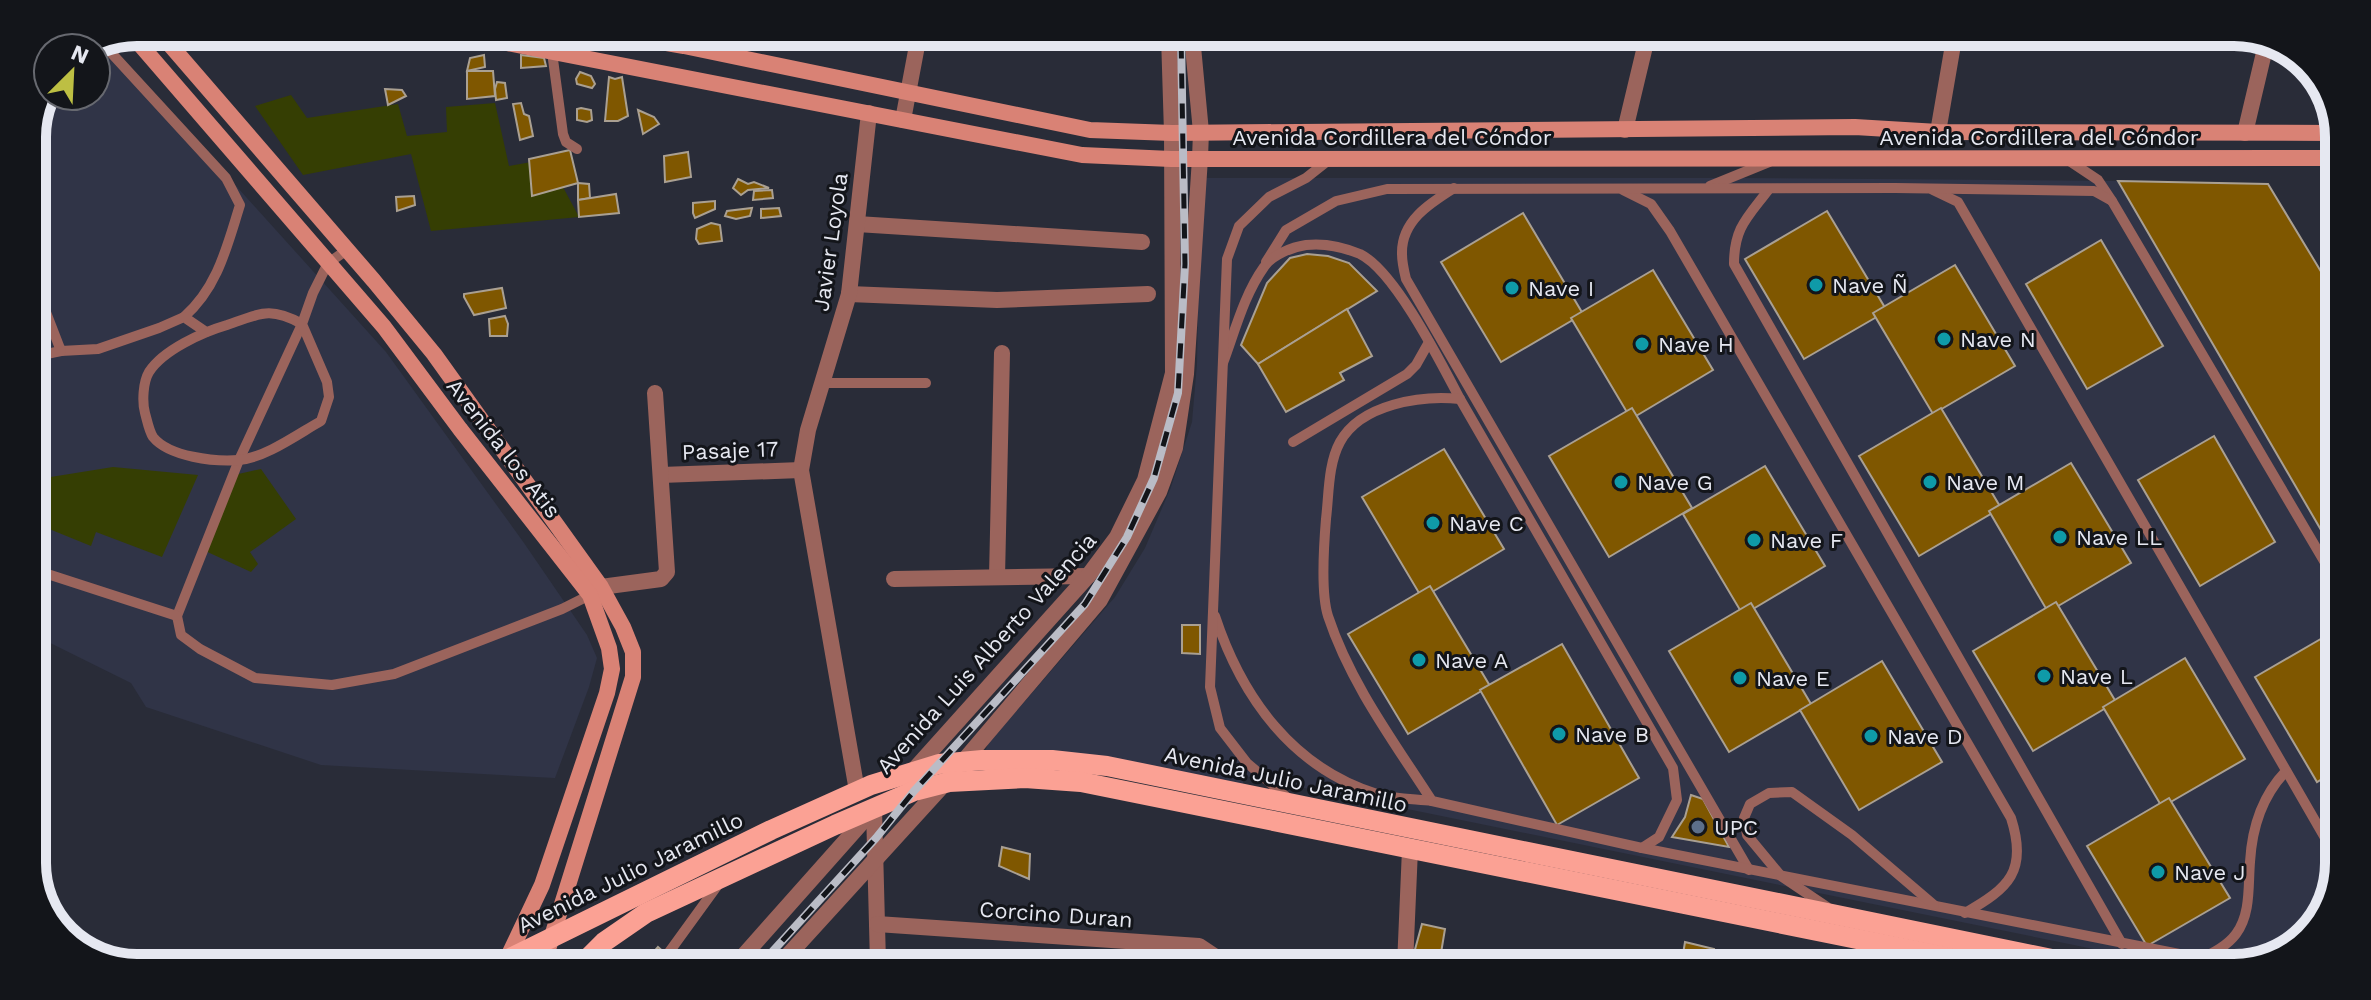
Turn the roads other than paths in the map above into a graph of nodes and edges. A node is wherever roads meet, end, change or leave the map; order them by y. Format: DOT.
graph roads {
  1 [pos="141,46"];
  2 [pos="171,46"];
  3 [pos="531,46"];
  4 [pos="710,46"];
  5 [pos="917,46"];
  6 [pos="1169,46"];
  7 [pos="1193,46"];
  8 [pos="1645,46"];
  9 [pos="1953,46"];
  10 [pos="552,52"];
  11 [pos="2264,52"];
  12 [pos="112,54"];
  13 [pos="909,91"];
  14 [pos="869,113"];
  15 [pos="903,120"];
  16 [pos="1625,130"];
  17 [pos="1201,132"];
  18 [pos="1938,132"];
  19 [pos="1172,133"];
  20 [pos="2245,133"];
  21 [pos="2325,133"];
  22 [pos="577,149"];
  23 [pos="1200,158"];
  24 [pos="1331,158"];
  25 [pos="2325,158"];
  26 [pos="1171,159"];
  27 [pos="1777,159"];
  28 [pos="2066,159"];
  29 [pos="1456,187"];
  30 [pos="1617,188"];
  31 [pos="1704,188"];
  32 [pos="1769,189"];
  33 [pos="1931,189"];
  34 [pos="2112,201"];
  35 [pos="857,224"];
  36 [pos="1142,242"];
  37 [pos="347,250"];
  38 [pos="328,263"];
  39 [pos="1265,264"];
  40 [pos="849,294"];
  41 [pos="1148,294"];
  42 [pos="46,312"];
  43 [pos="184,317"];
  44 [pos="302,324"];
  45 [pos="206,332"];
  46 [pos="1429,342"];
  47 [pos="61,351"];
  48 [pos="1002,353"];
  49 [pos="46,354"];
  50 [pos="1223,363"];
  51 [pos="823,383"];
  52 [pos="926,383"];
  53 [pos="655,393"];
  54 [pos="1460,399"];
  55 [pos="1293,442"];
  56 [pos="239,460"];
  57 [pos="801,470"];
  58 [pos="661,475"];
  59 [pos="2325,563"];
  60 [pos="46,574"];
  61 [pos="1088,576"];
  62 [pos="997,577"];
  63 [pos="894,579"];
  64 [pos="595,591"];
  65 [pos="1213,610"];
  66 [pos="177,616"];
  67 [pos="960,762"];
  68 [pos="913,771"];
  69 [pos="2286,771"];
  70 [pos="945,783"];
  71 [pos="857,791"];
  72 [pos="1432,801"];
  73 [pos="1297,806"];
  74 [pos="874,809"];
  75 [pos="2325,838"];
  76 [pos="1642,848"];
  77 [pos="1410,849"];
  78 [pos="876,856"];
  79 [pos="1749,870"];
  80 [pos="1781,876"];
  81 [pos="723,877"];
  82 [pos="1936,907"];
  83 [pos="1965,913"];
  84 [pos="1842,917"];
  85 [pos="877,924"];
  86 [pos="554,936"];
  87 [pos="2122,944"];
  88 [pos="1199,946"];
  89 [pos="507,954"];
  90 [pos="516,954"];
  91 [pos="547,954"];
  92 [pos="592,954"];
  93 [pos="668,954"];
  94 [pos="745,954"];
  95 [pos="789,954"];
  96 [pos="878,954"];
  97 [pos="1199,954"];
  98 [pos="1211,954"];
  99 [pos="1405,954"];
  100 [pos="1931,954"];
  101 [pos="2026,954"];
  102 [pos="2174,954"];
  103 [pos="2210,954"];
  1 -- 38 [label="street, Avenida los Atis"];
  2 -- 37 [label="street, Avenida los Atis"];
  3 -- 10 [label="street, Avenida Cordillera del Cóndor"];
  4 -- 13 [label="street, Avenida Cordillera del Cóndor"];
  5 -- 13 [label="street"];
  6 -- 19 [label="street, Avenida Luis Alberto Valencia"];
  7 -- 17 [label="street, Avenida Luis Alberto Valencia"];
  8 -- 16 [label="street"];
  9 -- 18 [label="street"];
  10 -- 14 [label="street, Avenida Cordillera del Cóndor"];
  10 -- 22 [label="lane"];
  11 -- 20 [label="street"];
  12 -- 43 [label="lane"];
  13 -- 15 [label="street"];
  13 -- 19 [label="street, Avenida Cordillera del Cóndor"];
  14 -- 15 [label="street, Avenida Cordillera del Cóndor"];
  14 -- 35 [label="street, Javier Loyola"];
  15 -- 26 [label="street, Avenida Cordillera del Cóndor"];
  16 -- 17 [label="street, Avenida Cordillera del Cóndor"];
  16 -- 18 [label="street, Avenida Cordillera del Cóndor"];
  17 -- 19 [label="street, Avenida Cordillera del Cóndor"];
  17 -- 23 [label="street, Avenida Luis Alberto Valencia"];
  18 -- 20 [label="street, Avenida Cordillera del Cóndor"];
  19 -- 26 [label="street, Avenida Luis Alberto Valencia"];
  20 -- 21 [label="street, Avenida Cordillera del Cóndor"];
  23 -- 24 [label="street, Avenida Cordillera del Cóndor"];
  23 -- 26 [label="street, Avenida Cordillera del Cóndor"];
  23 -- 67 [label="street, Avenida Luis Alberto Valencia"];
  24 -- 27 [label="street, Avenida Cordillera del Cóndor"];
  24 -- 50 [label="lane"];
  25 -- 28 [label="street, Avenida Cordillera del Cóndor"];
  26 -- 61 [label="street, Avenida Luis Alberto Valencia"];
  27 -- 28 [label="street, Avenida Cordillera del Cóndor"];
  27 -- 31 [label="lane"];
  28 -- 34 [label="lane"];
  29 -- 30 [label="lane"];
  29 -- 39 [label="lane"];
  29 -- 79 [label="lane"];
  30 -- 31 [label="lane"];
  30 -- 83 [label="lane"];
  31 -- 32 [label="lane"];
  32 -- 33 [label="lane"];
  32 -- 87 [label="lane"];
  33 -- 34 [label="lane"];
  33 -- 69 [label="lane"];
  34 -- 59 [label="lane"];
  35 -- 36 [label="street"];
  35 -- 40 [label="street, Javier Loyola"];
  37 -- 38 [label="lane"];
  37 -- 64 [label="street, Avenida los Atis"];
  38 -- 44 [label="lane"];
  38 -- 64 [label="street, Avenida los Atis"];
  39 -- 46 [label="lane"];
  39 -- 50 [label="lane"];
  40 -- 41 [label="street"];
  40 -- 51 [label="street, Javier Loyola"];
  42 -- 47 [label="lane"];
  43 -- 45 [label="lane"];
  43 -- 47 [label="lane"];
  44 -- 45 [label="lane"];
  44 -- 56 [label="lane"];
  44 -- 56 [label="lane"];
  45 -- 56 [label="lane"];
  46 -- 54 [label="lane"];
  46 -- 55 [label="lane"];
  47 -- 49 [label="lane"];
  48 -- 62 [label="street"];
  50 -- 65 [label="lane"];
  51 -- 52 [label="lane"];
  51 -- 57 [label="street, Javier Loyola"];
  53 -- 58 [label="street"];
  54 -- 72 [label="lane"];
  54 -- 76 [label="lane"];
  56 -- 66 [label="lane"];
  57 -- 58 [label="street, Pasaje 17"];
  57 -- 71 [label="street, Javier Loyola"];
  58 -- 64 [label="street"];
  60 -- 66 [label="lane"];
  61 -- 62 [label="street"];
  61 -- 68 [label="street, Avenida Luis Alberto Valencia"];
  62 -- 63 [label="street"];
  64 -- 66 [label="lane"];
  64 -- 86 [label="street, Avenida los Atis"];
  64 -- 89 [label="street, Avenida los Atis"];
  65 -- 72 [label="lane"];
  65 -- 73 [label="lane"];
  67 -- 68 [label="main road, Avenida Julio Jaramillo"];
  67 -- 70 [label="street, Avenida Luis Alberto Valencia"];
  67 -- 73 [label="main road, Avenida Julio Jaramillo"];
  68 -- 71 [label="main road, Avenida Julio Jaramillo"];
  68 -- 74 [label="street, Avenida Luis Alberto Valencia"];
  69 -- 75 [label="lane"];
  69 -- 103 [label="lane"];
  70 -- 74 [label="main road, Avenida Julio Jaramillo"];
  70 -- 77 [label="main road, Avenida Julio Jaramillo"];
  70 -- 78 [label="street, Avenida Luis Alberto Valencia"];
  71 -- 86 [label="main road, Avenida Julio Jaramillo"];
  72 -- 76 [label="lane"];
  73 -- 84 [label="main road, Avenida Julio Jaramillo"];
  74 -- 78 [label="street"];
  74 -- 81 [label="main road, Avenida Julio Jaramillo"];
  74 -- 94 [label="street, Avenida Luis Alberto Valencia"];
  76 -- 79 [label="lane"];
  77 -- 99 [label="street"];
  77 -- 100 [label="main road, Avenida Julio Jaramillo"];
  78 -- 85 [label="street"];
  78 -- 95 [label="street, Avenida Luis Alberto Valencia"];
  79 -- 80 [label="lane"];
  80 -- 82 [label="lane"];
  80 -- 82 [label="lane"];
  80 -- 84 [label="lane"];
  81 -- 92 [label="main road, Avenida Julio Jaramillo"];
  81 -- 93 [label="lane"];
  82 -- 83 [label="lane"];
  83 -- 87 [label="lane"];
  84 -- 101 [label="main road, Avenida Julio Jaramillo"];
  85 -- 88 [label="street, Corcino Duran"];
  85 -- 96 [label="street"];
  86 -- 90 [label="main road, Avenida Julio Jaramillo"];
  86 -- 91 [label="street, Avenida los Atis"];
  87 -- 102 [label="lane"];
  88 -- 97 [label="street"];
  88 -- 98 [label="street, Corcino Duran"];
}
